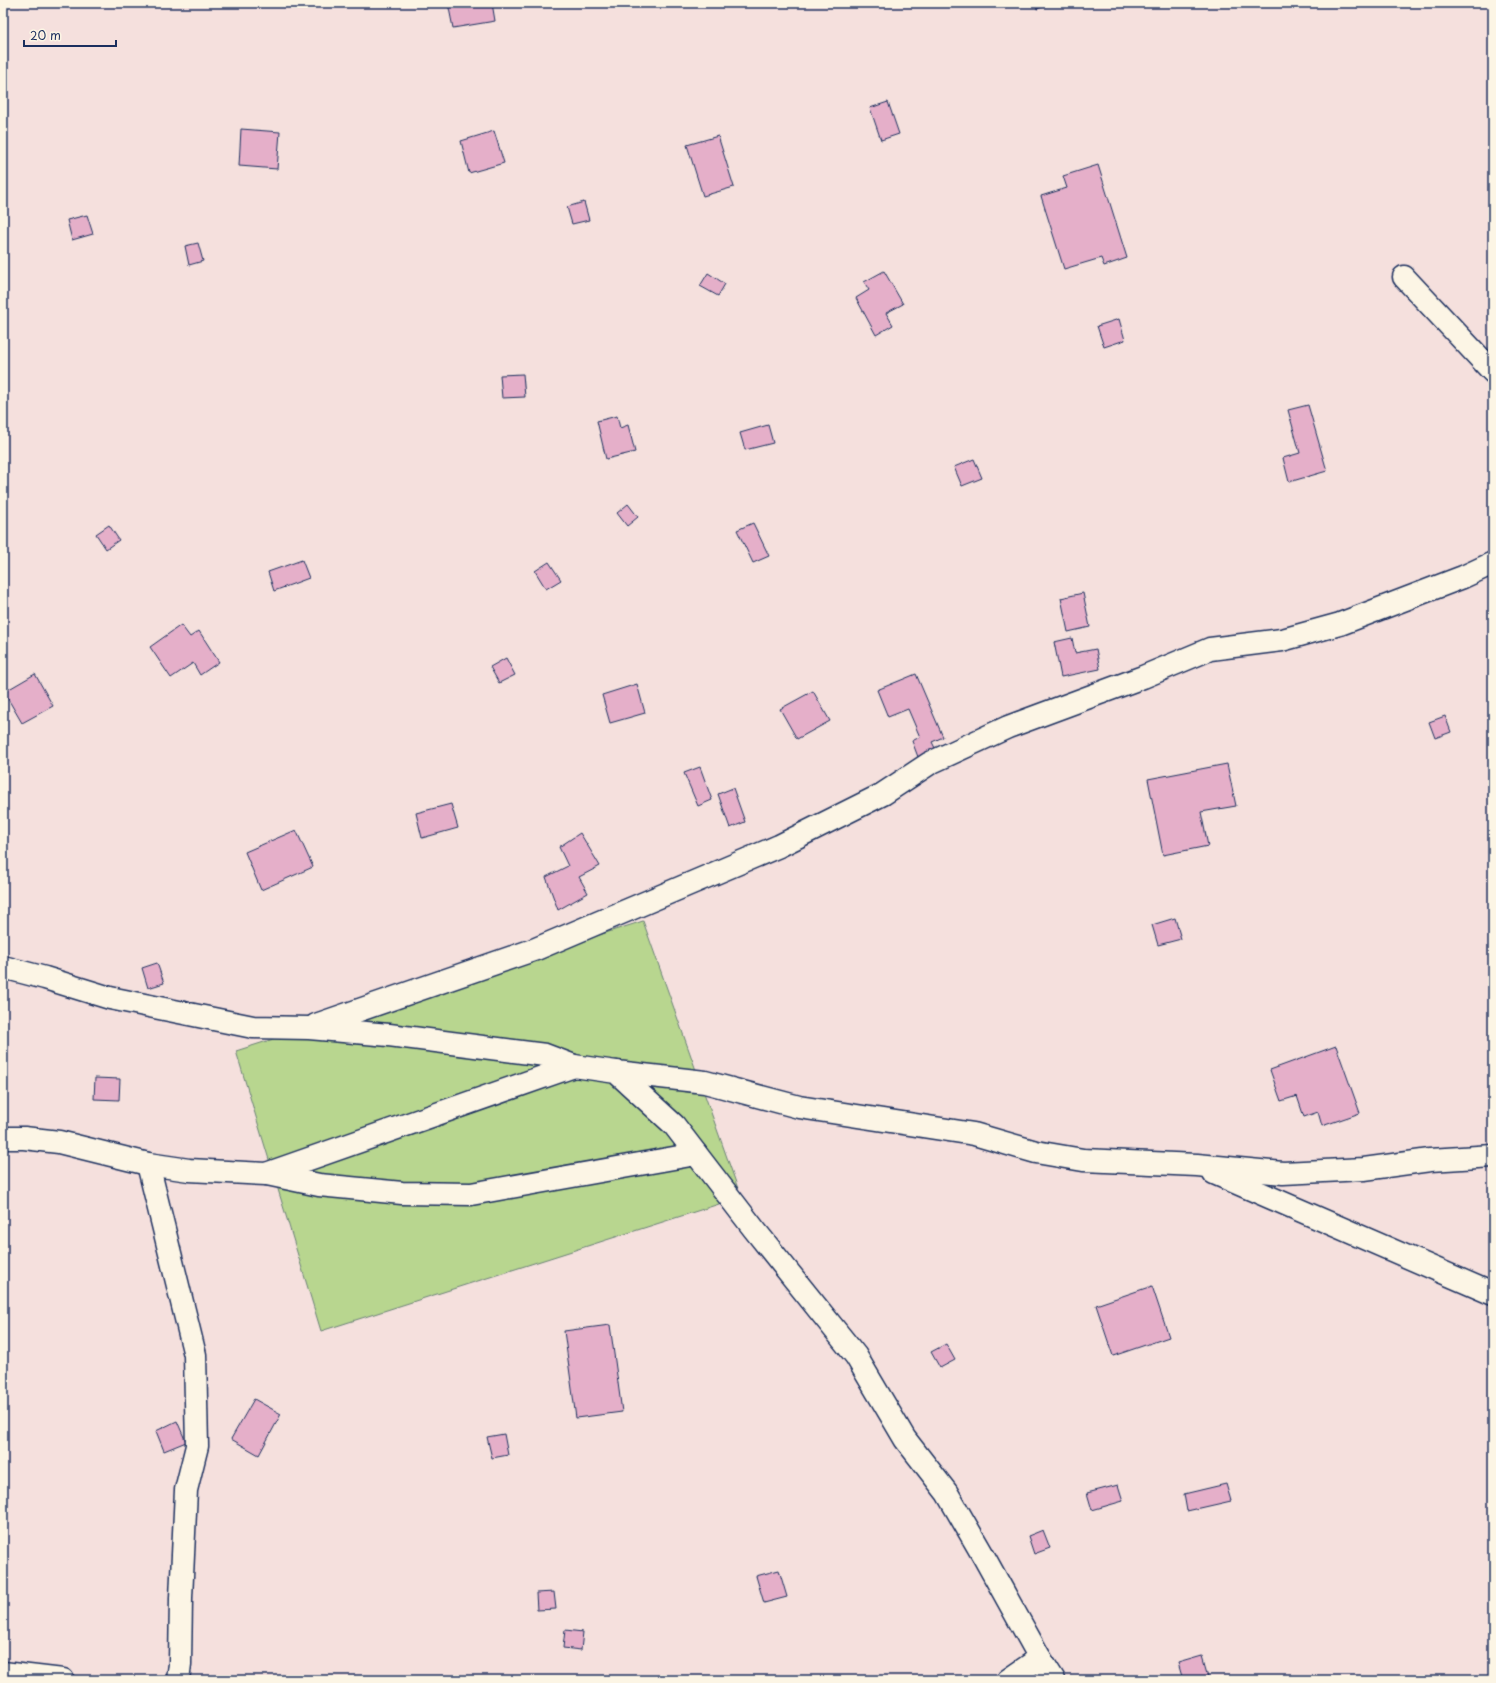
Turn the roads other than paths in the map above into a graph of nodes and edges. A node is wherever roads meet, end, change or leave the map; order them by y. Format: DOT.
graph roads {
  1 [pos="1404,277"];
  2 [pos="1493,372"];
  3 [pos="1493,563"];
  4 [pos="3,967"];
  5 [pos="309,1028"];
  6 [pos="574,1066"];
  7 [pos="616,1072"];
  8 [pos="3,1138"];
  9 [pos="696,1154"];
  10 [pos="1493,1156"];
  11 [pos="148,1164"];
  12 [pos="1197,1165"];
  13 [pos="266,1174"];
  14 [pos="1493,1294"];
  15 [pos="1040,1658"];
  16 [pos="3,1674"];
  17 [pos="63,1680"];
  18 [pos="178,1680"];
  19 [pos="1008,1680"];
  20 [pos="1054,1680"];
  1 -- 2 [label="street"];
  3 -- 5 [label="street"];
  4 -- 5 [label="street"];
  5 -- 6 [label="street"];
  6 -- 7 [label="street"];
  6 -- 13 [label="street"];
  7 -- 9 [label="street"];
  7 -- 12 [label="street"];
  8 -- 11 [label="street"];
  9 -- 13 [label="street"];
  9 -- 15 [label="street"];
  10 -- 12 [label="street"];
  11 -- 13 [label="street"];
  11 -- 18 [label="street"];
  12 -- 14 [label="street"];
  15 -- 19 [label="street"];
  15 -- 20 [label="street"];
  16 -- 17 [label="street"];
}
